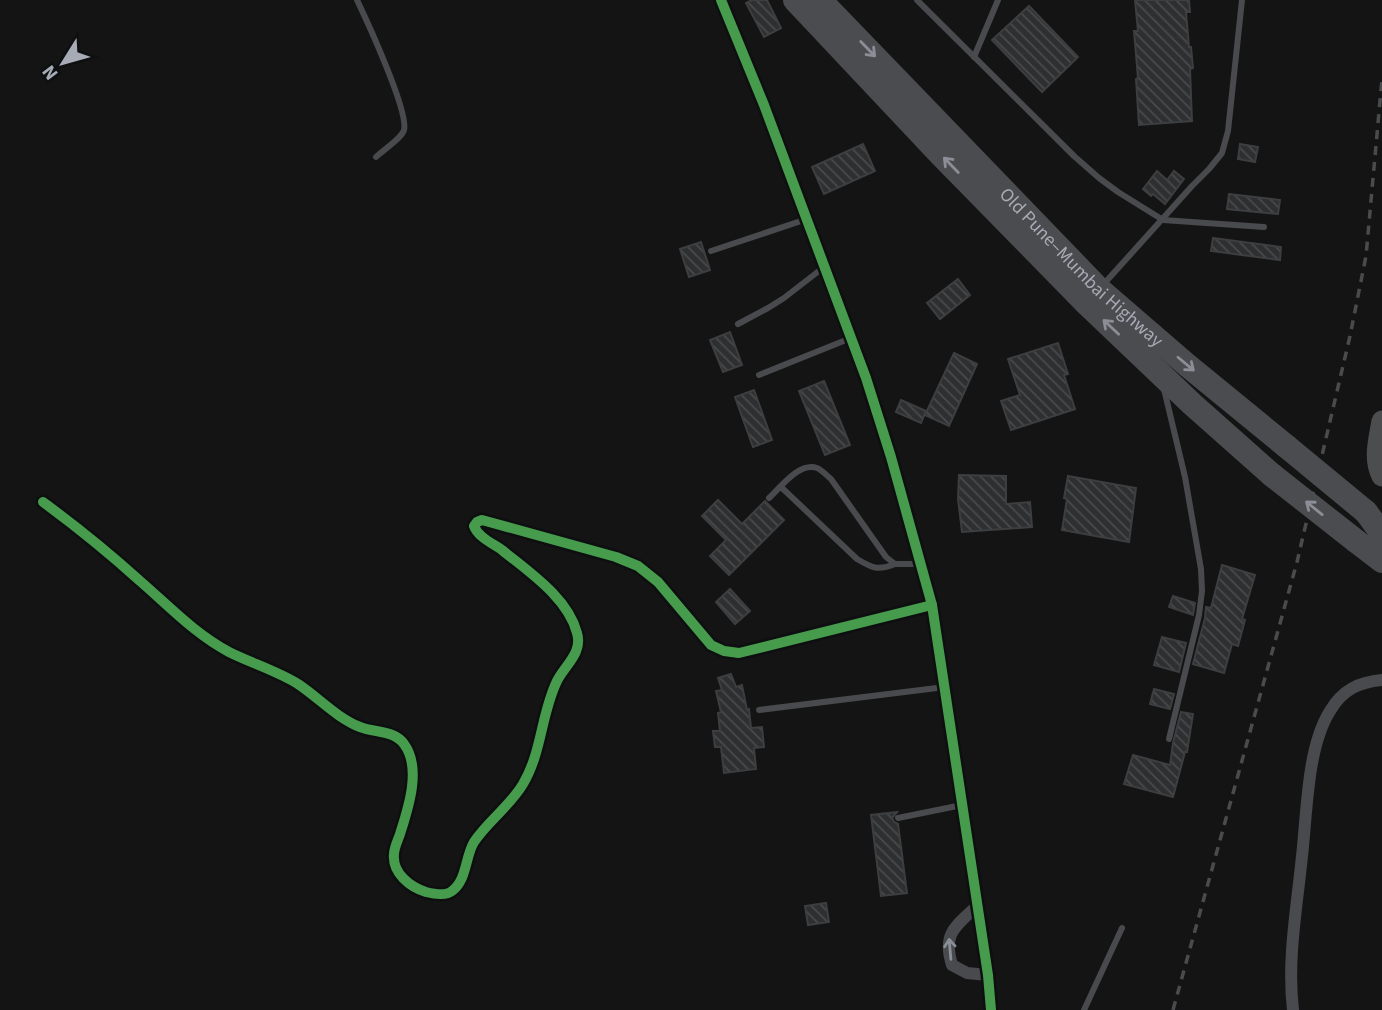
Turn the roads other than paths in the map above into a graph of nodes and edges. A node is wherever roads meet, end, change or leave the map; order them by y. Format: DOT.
graph roads {
  1 [pos="357,0"];
  2 [pos="712,0"];
  3 [pos="721,0"];
  4 [pos="794,0"];
  5 [pos="820,0"];
  6 [pos="917,0"];
  7 [pos="998,0"];
  8 [pos="1242,0"];
  9 [pos="728,16"];
  10 [pos="974,57"];
  11 [pos="376,157"];
  12 [pos="807,219"];
  13 [pos="1163,220"];
  14 [pos="1264,227"];
  15 [pos="711,251"];
  16 [pos="824,267"];
  17 [pos="1093,296"];
  18 [pos="738,324"];
  19 [pos="851,338"];
  20 [pos="1161,374"];
  21 [pos="759,376"];
  22 [pos="1382,421"];
  23 [pos="1382,476"];
  24 [pos="781,487"];
  25 [pos="769,498"];
  26 [pos="43,502"];
  27 [pos="1374,519"];
  28 [pos="1382,534"];
  29 [pos="1356,541"];
  30 [pos="1382,561"];
  31 [pos="895,564"];
  32 [pos="921,564"];
  33 [pos="1382,576"];
  34 [pos="932,605"];
  35 [pos="1382,680"];
  36 [pos="945,688"];
  37 [pos="759,710"];
  38 [pos="1169,739"];
  39 [pos="962,805"];
  40 [pos="898,818"];
  41 [pos="977,906"];
  42 [pos="1122,928"];
  43 [pos="988,975"];
  44 [pos="991,1010"];
  45 [pos="1084,1010"];
  46 [pos="1293,1010"];
  1 -- 11 [label="lane"];
  2 -- 9 [label="street"];
  3 -- 9 [label="street"];
  17 -- 4 [label="highway, Old Pune–Mumbai Highway, one-way"];
  5 -- 17 [label="highway, Old Pune–Mumbai Highway, one-way"];
  6 -- 10 [label="lane"];
  7 -- 10 [label="lane"];
  8 -- 13 [label="lane"];
  9 -- 12 [label="street"];
  10 -- 13 [label="lane"];
  12 -- 15 [label="lane"];
  12 -- 16 [label="street"];
  13 -- 14 [label="lane"];
  13 -- 17 [label="lane"];
  16 -- 18 [label="lane"];
  16 -- 19 [label="street"];
  20 -- 17 [label="highway, Old Pune–Mumbai Highway, one-way"];
  17 -- 27 [label="highway, Old Pune–Mumbai Highway, one-way, bridge"];
  19 -- 21 [label="lane"];
  19 -- 32 [label="street"];
  29 -- 20 [label="highway, Old Pune–Mumbai Highway, one-way, bridge"];
  20 -- 38 [label="lane"];
  22 -- 23 [label="main road"];
  24 -- 25 [label="lane"];
  24 -- 31 [label="lane"];
  24 -- 31 [label="lane"];
  26 -- 34 [label="street"];
  27 -- 28 [label="highway, Old Pune–Mumbai Highway"];
  29 -- 30 [label="highway, Old Pune–Mumbai Highway"];
  29 -- 33 [label="main road"];
  31 -- 32 [label="lane"];
  32 -- 34 [label="street"];
  34 -- 36 [label="street"];
  35 -- 46 [label="street"];
  36 -- 37 [label="lane"];
  36 -- 39 [label="street"];
  39 -- 40 [label="lane"];
  39 -- 41 [label="street"];
  41 -- 43 [label="street"];
  43 -- 41 [label="street, one-way"];
  42 -- 45 [label="lane"];
  43 -- 44 [label="street"];
}
